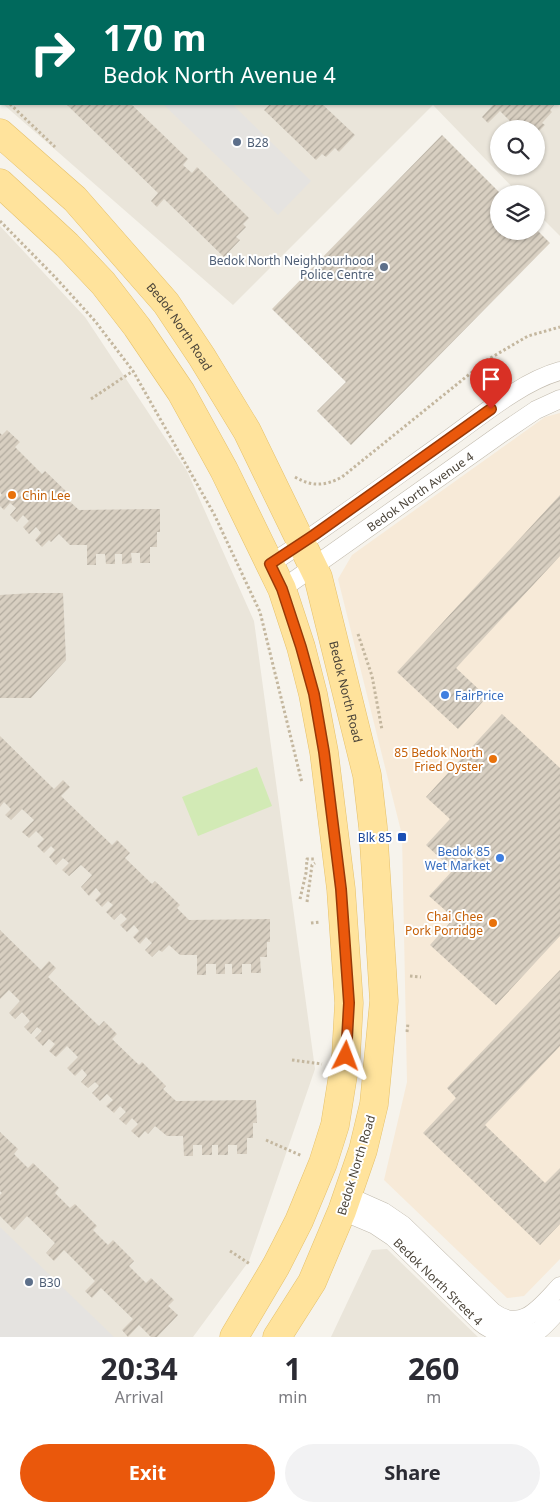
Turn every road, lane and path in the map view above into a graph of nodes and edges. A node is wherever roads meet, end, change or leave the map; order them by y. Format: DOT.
graph roads {
  1 [pos="0,133"];
  2 [pos="0,183"];
  3 [pos="0,221"];
  4 [pos="560,328"];
  5 [pos="202,357"];
  6 [pos="133,371"];
  7 [pos="560,371"];
  8 [pos="181,392"];
  9 [pos="91,399"];
  10 [pos="560,399"];
  11 [pos="289,473"];
  12 [pos="302,543"];
  13 [pos="270,564"];
  14 [pos="314,567"];
  15 [pos="282,589"];
  16 [pos="304,792"];
  17 [pos="313,849"];
  18 [pos="315,861"];
  19 [pos="317,873"];
  20 [pos="300,899"];
  21 [pos="307,902"];
  22 [pos="322,914"];
  23 [pos="311,923"];
  24 [pos="410,976"];
  25 [pos="421,977"];
  26 [pos="292,1060"];
  27 [pos="324,1064"];
  28 [pos="266,1140"];
  29 [pos="304,1157"];
  30 [pos="345,1204"];
  31 [pos="230,1251"];
  32 [pos="251,1266"];
  33 [pos="560,1286"];
  34 [pos="560,1309"];
  35 [pos="234,1337"];
  36 [pos="277,1337"];
  1 -- 5 [label="main road, Bedok North Road"];
  2 -- 8 [label="main road"];
  3 -- 6 [label="path"];
  4 -- 11 [label="path"];
  5 -- 8 [label="main road"];
  5 -- 12 [label="main road, Bedok North Road"];
  6 -- 9 [label="path"];
  6 -- 16 [label="path"];
  7 -- 12 [label="street, Bedok North Avenue 4"];
  8 -- 13 [label="main road"];
  10 -- 14 [label="street, Bedok North Avenue 4"];
  12 -- 13 [label="street, Bedok North Avenue 4"];
  12 -- 14 [label="main road, Bedok North Road"];
  13 -- 15 [label="main road"];
  14 -- 15 [label="street, Bedok North Avenue 4"];
  14 -- 30 [label="main road, Bedok North Road"];
  15 -- 35 [label="main road"];
  17 -- 18 [label="path"];
  18 -- 19 [label="path"];
  18 -- 20 [label="path"];
  18 -- 21 [label="path"];
  22 -- 23 [label="path"];
  24 -- 25 [label="path"];
  26 -- 27 [label="path"];
  28 -- 29 [label="path"];
  30 -- 33 [label="street, Bedok North Street 4"];
  30 -- 34 [label="street, Bedok North Street 4"];
  30 -- 36 [label="main road, Bedok North Road"];
  31 -- 32 [label="path"];
}
